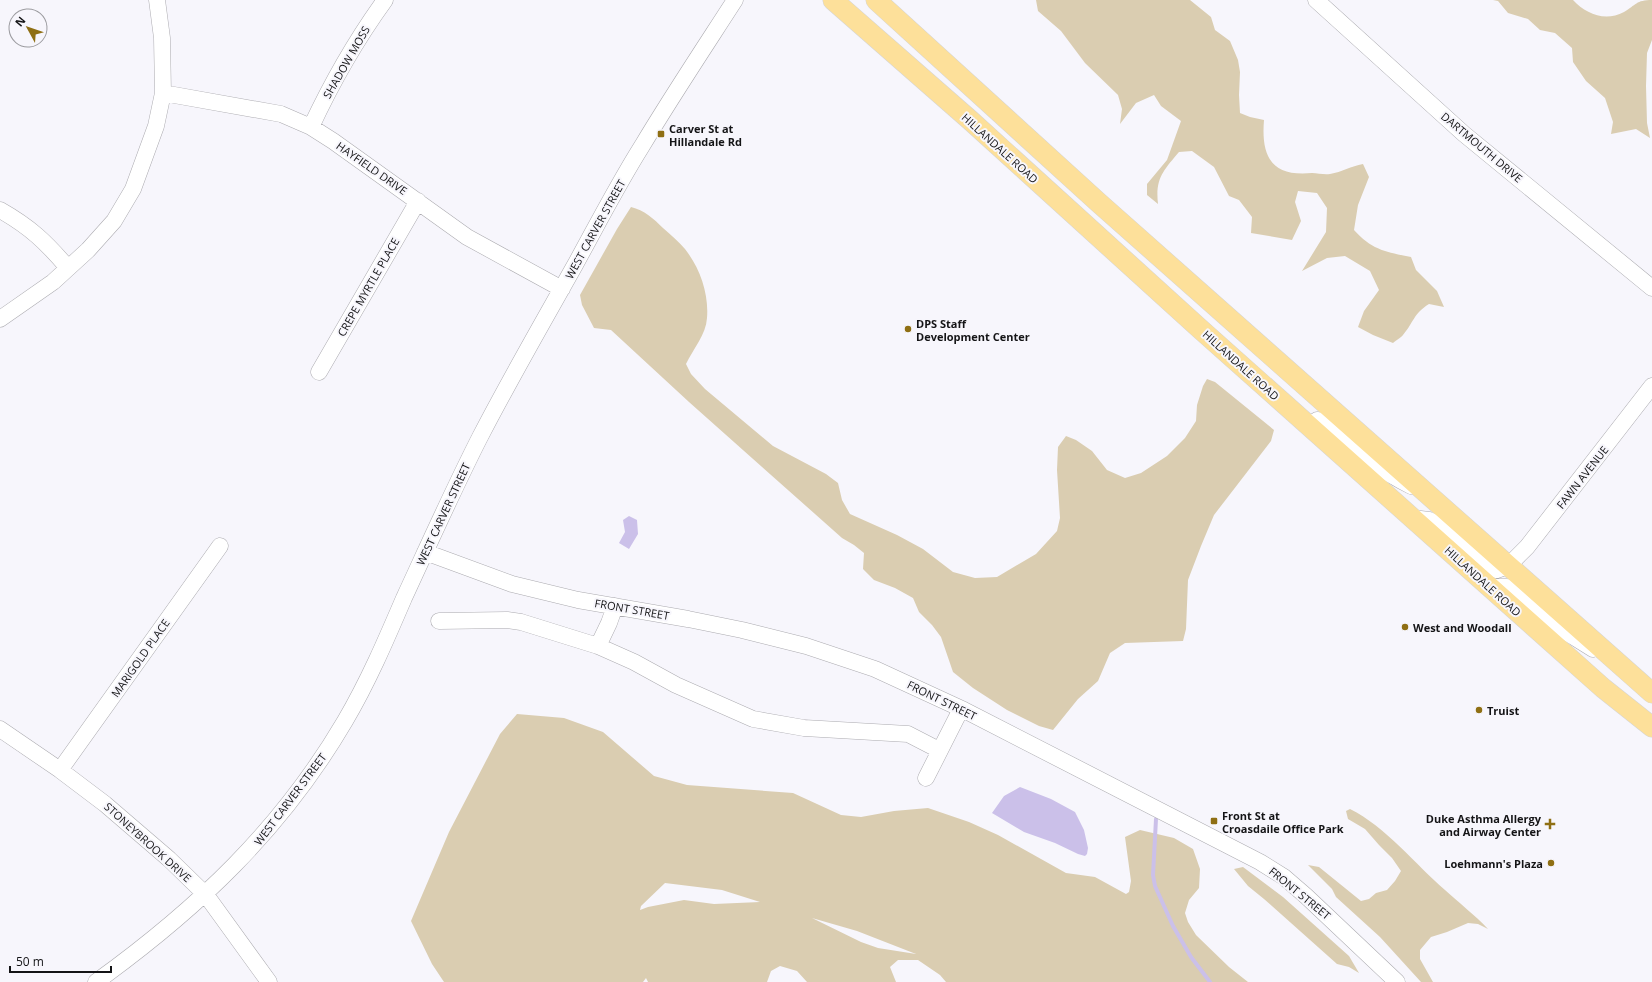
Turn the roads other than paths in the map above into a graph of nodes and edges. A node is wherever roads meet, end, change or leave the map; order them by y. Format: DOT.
graph roads {
  1 [pos="157,0"];
  2 [pos="385,0"];
  3 [pos="735,0"];
  4 [pos="833,0"];
  5 [pos="876,0"];
  6 [pos="1316,0"];
  7 [pos="164,93"];
  8 [pos="311,127"];
  9 [pos="418,201"];
  10 [pos="0,210"];
  11 [pos="68,268"];
  12 [pos="1652,288"];
  13 [pos="562,289"];
  14 [pos="0,319"];
  15 [pos="319,372"];
  16 [pos="1652,386"];
  17 [pos="1310,426"];
  18 [pos="1427,494"];
  19 [pos="1412,518"];
  20 [pos="220,546"];
  21 [pos="425,552"];
  22 [pos="1508,566"];
  23 [pos="1491,587"];
  24 [pos="615,606"];
  25 [pos="440,621"];
  26 [pos="598,646"];
  27 [pos="1615,662"];
  28 [pos="1652,693"];
  29 [pos="961,709"];
  30 [pos="1652,727"];
  31 [pos="0,729"];
  32 [pos="939,750"];
  33 [pos="60,770"];
  34 [pos="926,778"];
  35 [pos="206,895"];
  36 [pos="96,982"];
  37 [pos="269,982"];
  38 [pos="1397,982"];
  1 -- 7 [label="street"];
  2 -- 8 [label="street, SHADOW MOSS"];
  3 -- 13 [label="street, WEST CARVER STREET"];
  4 -- 17 [label="main road, HILLANDALE ROAD"];
  5 -- 18 [label="main road"];
  6 -- 12 [label="street, DARTMOUTH DRIVE"];
  7 -- 8 [label="street, HAYFIELD DRIVE"];
  7 -- 11 [label="street"];
  8 -- 9 [label="street, HAYFIELD DRIVE"];
  9 -- 13 [label="street, HAYFIELD DRIVE"];
  9 -- 15 [label="street, CREPE MYRTLE PLACE"];
  10 -- 11 [label="street"];
  11 -- 14 [label="street"];
  13 -- 21 [label="street, WEST CARVER STREET"];
  16 -- 22 [label="street, FAWN AVENUE"];
  17 -- 18 [label="street"];
  17 -- 19 [label="main road, HILLANDALE ROAD"];
  18 -- 22 [label="main road"];
  19 -- 22 [label="street"];
  19 -- 23 [label="main road, HILLANDALE ROAD"];
  20 -- 33 [label="street, MARIGOLD PLACE"];
  21 -- 24 [label="street, FRONT STREET"];
  21 -- 35 [label="street, WEST CARVER STREET"];
  22 -- 27 [label="main road"];
  23 -- 27 [label="street"];
  23 -- 30 [label="main road, HILLANDALE ROAD"];
  24 -- 26 [label="street"];
  24 -- 29 [label="street, FRONT STREET"];
  25 -- 26 [label="street"];
  26 -- 32 [label="street"];
  27 -- 28 [label="main road"];
  29 -- 32 [label="street"];
  29 -- 38 [label="street, FRONT STREET"];
  31 -- 33 [label="street, STONEYBROOK DRIVE"];
  32 -- 34 [label="street"];
  33 -- 35 [label="street, STONEYBROOK DRIVE"];
  35 -- 36 [label="street, WEST CARVER STREET"];
  35 -- 37 [label="street, STONEYBROOK DRIVE"];
}
